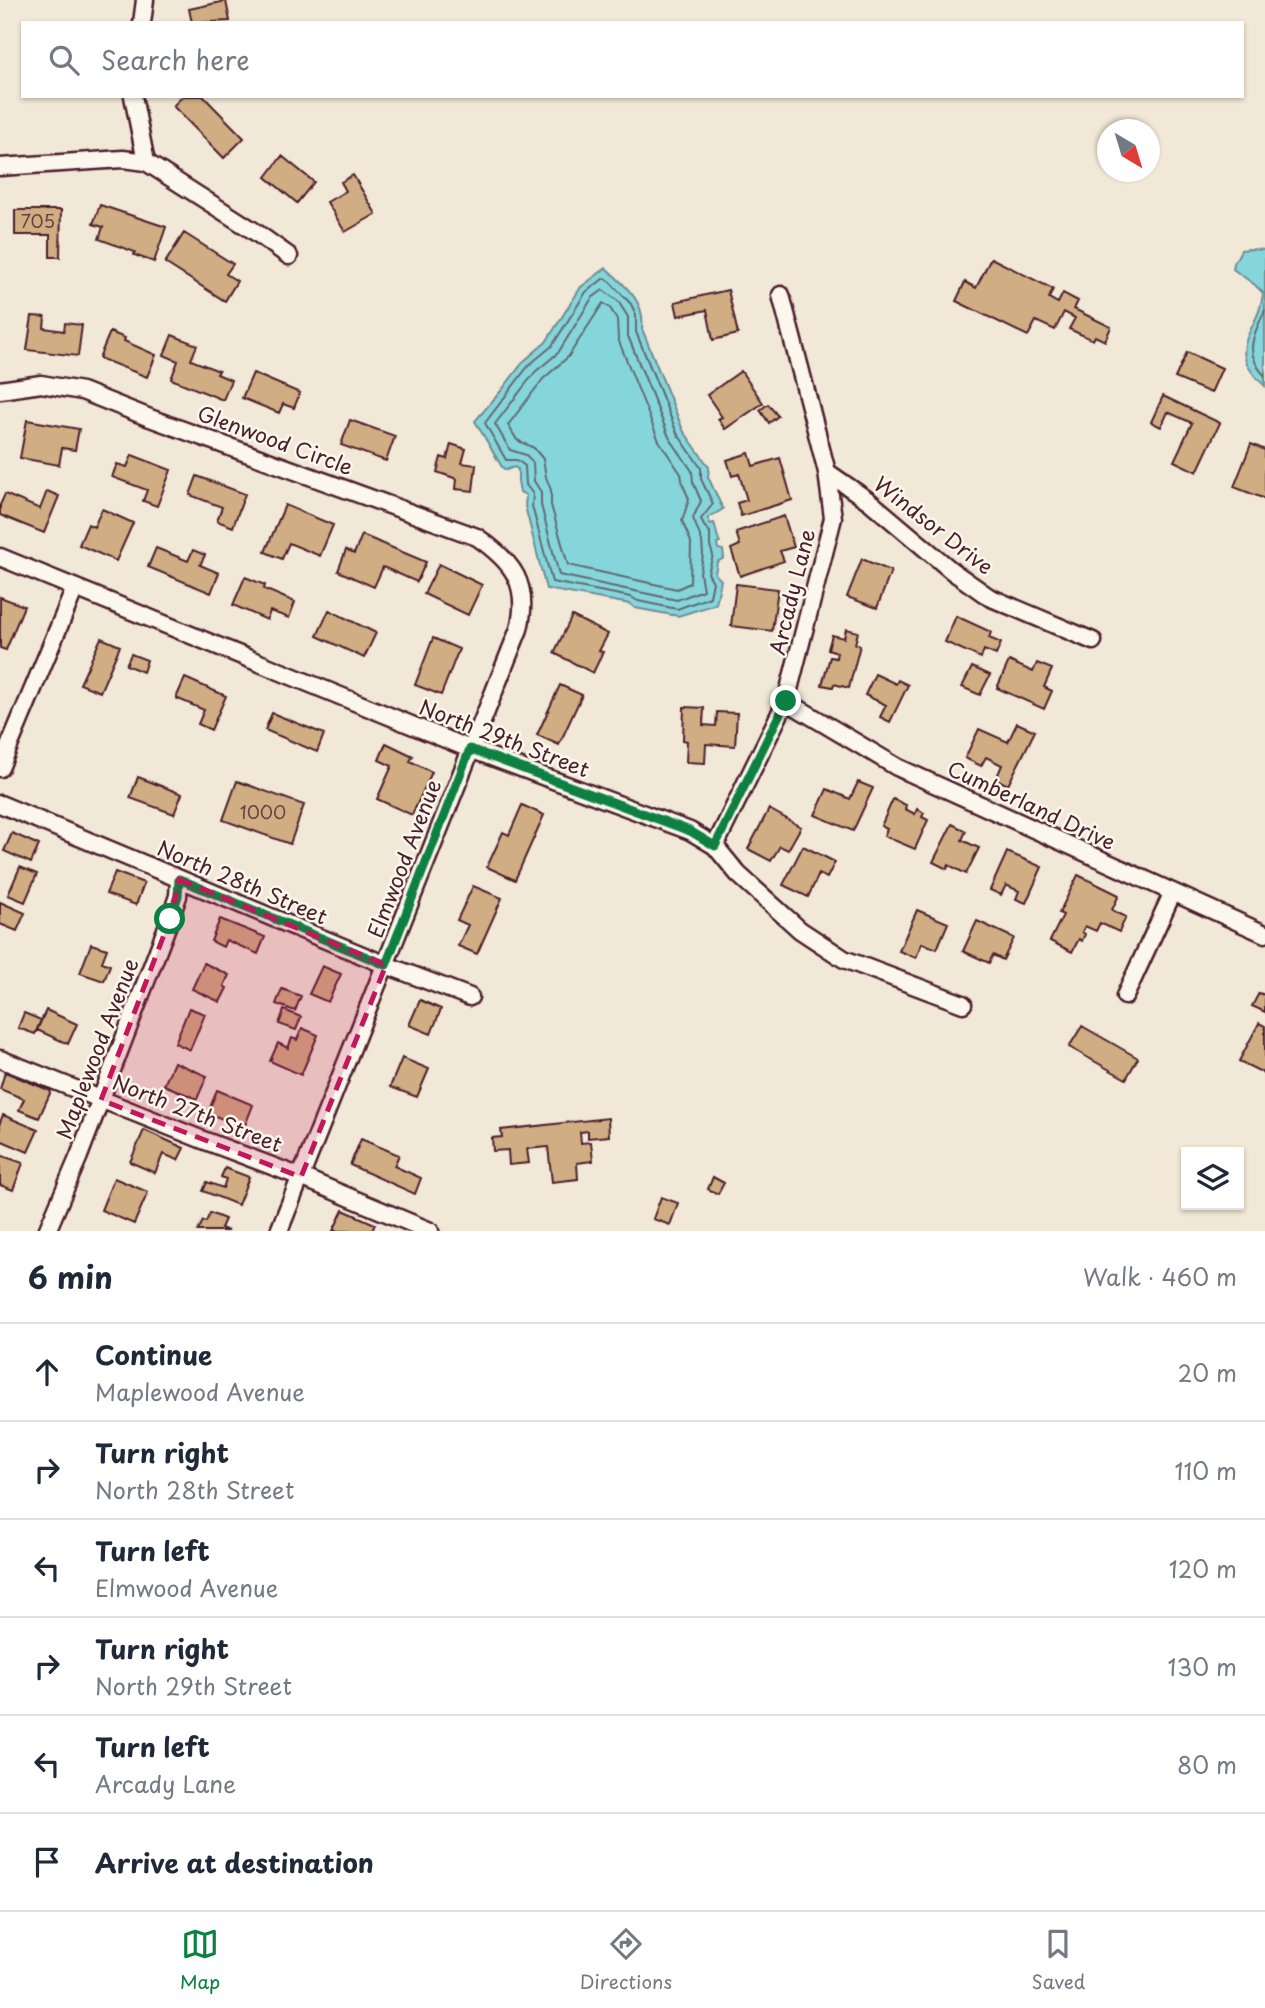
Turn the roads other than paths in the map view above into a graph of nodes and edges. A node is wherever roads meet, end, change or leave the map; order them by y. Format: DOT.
graph roads {
  1 [pos="145,0"];
  2 [pos="142,21"];
  3 [pos="133,98"];
  4 [pos="146,162"];
  5 [pos="0,167"];
  6 [pos="289,256"];
  7 [pos="781,295"];
  8 [pos="0,390"];
  9 [pos="827,472"];
  10 [pos="0,557"];
  11 [pos="517,578"];
  12 [pos="75,588"];
  13 [pos="1093,641"];
  14 [pos="786,701"];
  15 [pos="470,749"];
  16 [pos="0,768"];
  17 [pos="0,804"];
  18 [pos="715,846"];
  19 [pos="179,879"];
  20 [pos="1172,894"];
  21 [pos="1265,934"];
  22 [pos="386,965"];
  23 [pos="1125,996"];
  24 [pos="470,997"];
  25 [pos="963,1004"];
  26 [pos="0,1059"];
  27 [pos="101,1100"];
  28 [pos="301,1177"];
  29 [pos="47,1231"];
  30 [pos="279,1231"];
  31 [pos="430,1231"];
  1 -- 2 [label="street"];
  3 -- 4 [label="street"];
  4 -- 5 [label="street"];
  4 -- 6 [label="street"];
  7 -- 9 [label="street, Arcady Lane"];
  8 -- 11 [label="street, Glenwood Circle"];
  9 -- 13 [label="street, Windsor Drive"];
  9 -- 14 [label="street, Arcady Lane"];
  10 -- 12 [label="street, North 29th Street"];
  11 -- 15 [label="street, Elmwood Avenue"];
  12 -- 15 [label="street, North 29th Street"];
  12 -- 16 [label="street"];
  14 -- 18 [label="street, Arcady Lane"];
  14 -- 20 [label="street, Cumberland Drive"];
  15 -- 18 [label="street, North 29th Street"];
  15 -- 22 [label="street, Elmwood Avenue"];
  17 -- 19 [label="street, North 28th Street"];
  18 -- 25 [label="street, North 29th Street"];
  19 -- 22 [label="street, North 28th Street"];
  19 -- 27 [label="street, Maplewood Avenue"];
  20 -- 21 [label="street, Cumberland Drive"];
  20 -- 23 [label="street"];
  22 -- 24 [label="street, North 28th Street"];
  22 -- 28 [label="street, Elmwood Avenue"];
  26 -- 27 [label="street, North 27th Street"];
  27 -- 28 [label="street, North 27th Street"];
  27 -- 29 [label="street, Maplewood Avenue"];
  28 -- 30 [label="street, Elmwood Avenue"];
  28 -- 31 [label="street, North 27th Street"];
}
